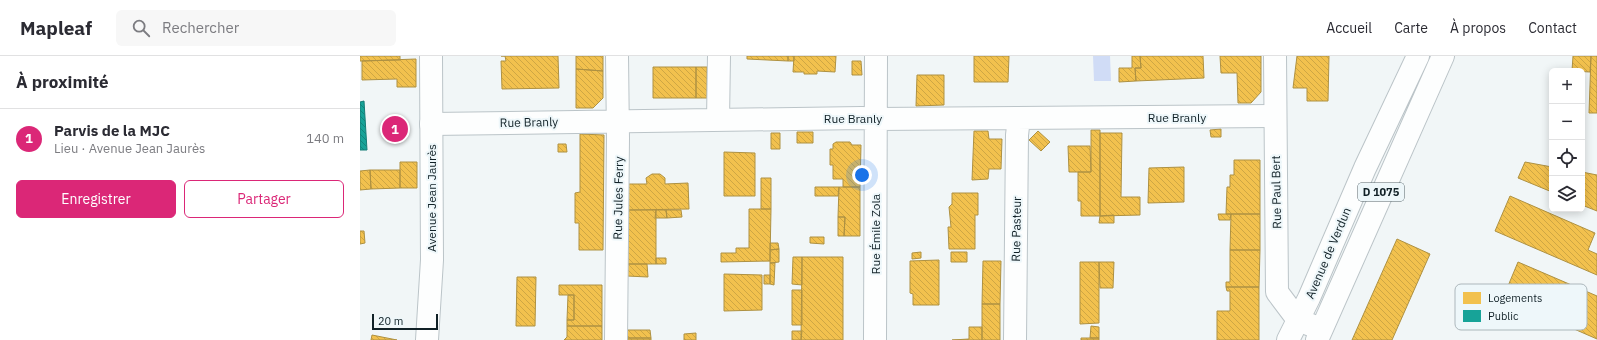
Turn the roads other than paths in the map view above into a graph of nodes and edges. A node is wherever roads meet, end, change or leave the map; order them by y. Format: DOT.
graph roads {
  1 [pos="431,56"];
  2 [pos="617,56"];
  3 [pos="719,56"];
  4 [pos="876,56"];
  5 [pos="1274,56"];
  6 [pos="1418,56"];
  7 [pos="1443,56"];
  8 [pos="1275,116"];
  9 [pos="1019,118"];
  10 [pos="875,119"];
  11 [pos="718,120"];
  12 [pos="618,121"];
  13 [pos="431,124"];
  14 [pos="1298,320"];
  15 [pos="1319,335"];
  16 [pos="427,340"];
  17 [pos="616,340"];
  18 [pos="875,340"];
  19 [pos="1015,340"];
  20 [pos="1288,340"];
  1 -- 13 [label="street, Avenue Jean Jaurès"];
  2 -- 12 [label="street, Rue Jules Ferry"];
  3 -- 11 [label="street"];
  4 -- 10 [label="street, Rue Émile Zola"];
  5 -- 8 [label="street, Rue Paul Bert"];
  6 -- 14 [label="street, Avenue de Verdun / D 1075"];
  7 -- 15 [label="street, Avenue de Verdun / D 1075"];
  8 -- 9 [label="street, Rue Branly"];
  8 -- 14 [label="street, Rue Paul Bert"];
  9 -- 10 [label="street, Rue Branly"];
  9 -- 19 [label="street, Rue Pasteur"];
  10 -- 11 [label="street, Rue Branly"];
  10 -- 18 [label="street, Rue Émile Zola"];
  11 -- 12 [label="street, Rue Branly"];
  12 -- 13 [label="street, Rue Branly"];
  12 -- 17 [label="street, Rue Jules Ferry"];
  13 -- 16 [label="street, Avenue Jean Jaurès"];
  14 -- 15 [label="street"];
  14 -- 20 [label="street, Avenue de Verdun"];
}
